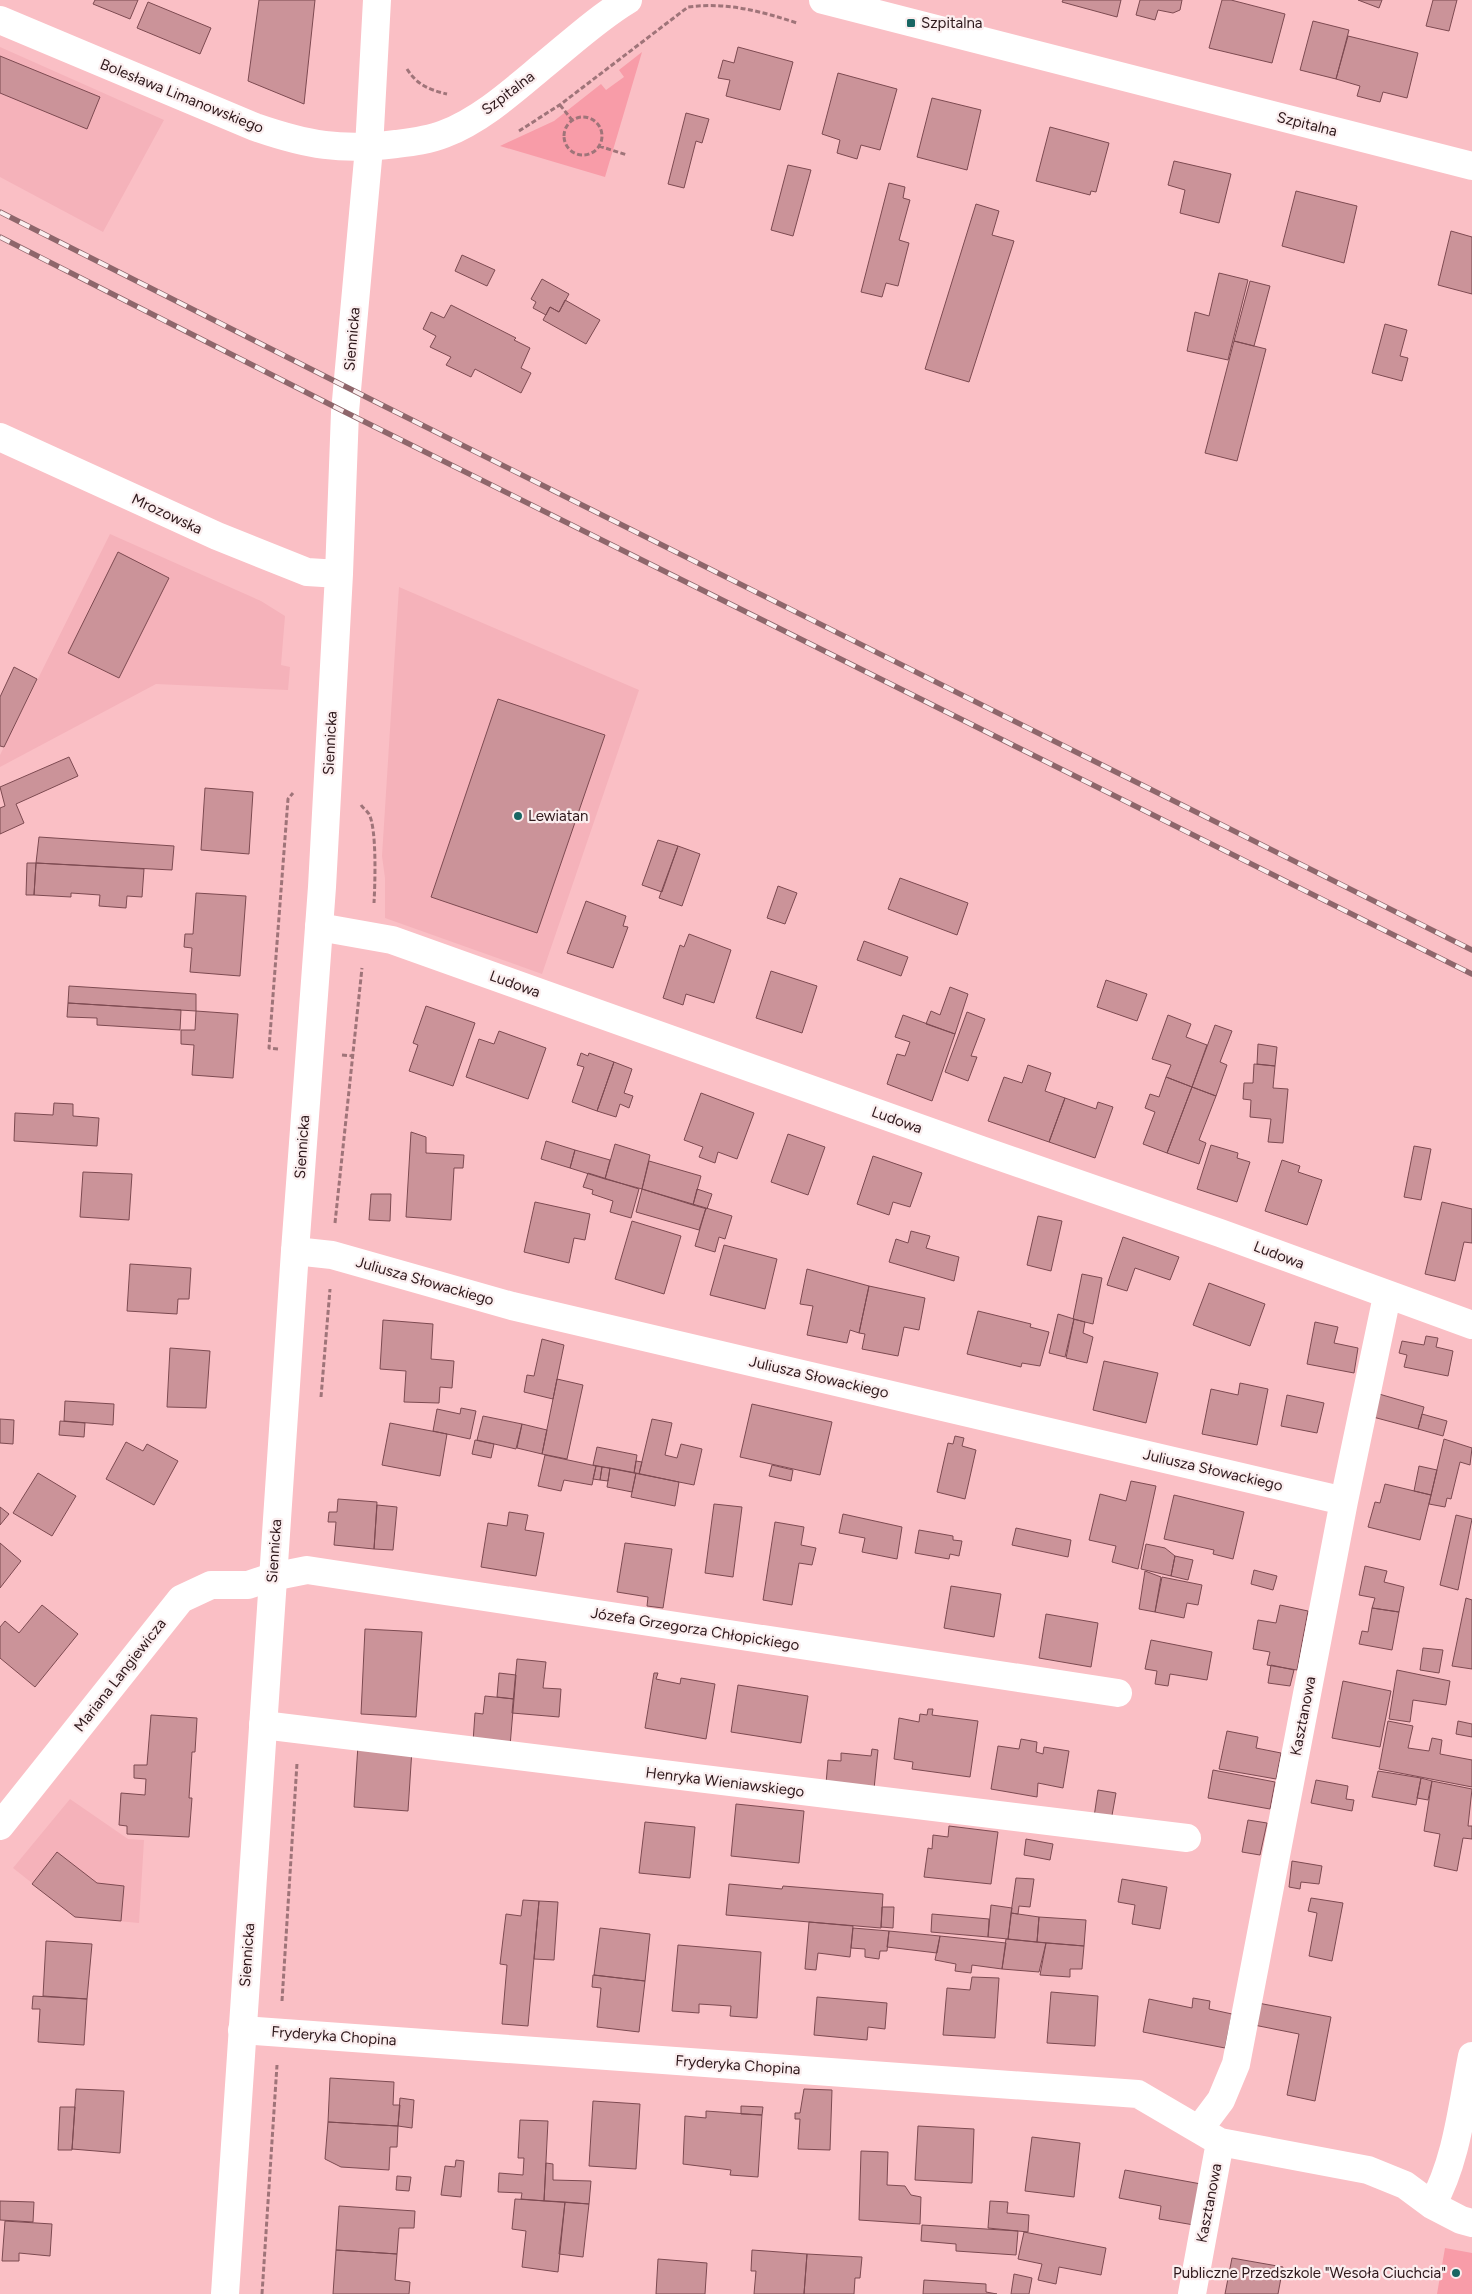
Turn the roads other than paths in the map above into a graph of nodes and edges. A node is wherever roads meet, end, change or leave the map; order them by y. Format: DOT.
graph roads {
  1 [pos="377,0"];
  2 [pos="628,0"];
  3 [pos="823,0"];
  4 [pos="0,20"];
  5 [pos="370,148"];
  6 [pos="1472,166"];
  7 [pos="0,436"];
  8 [pos="339,574"];
  9 [pos="319,927"];
  10 [pos="294,1251"];
  11 [pos="1388,1296"];
  12 [pos="1472,1325"];
  13 [pos="1344,1501"];
  14 [pos="272,1577"];
  15 [pos="1118,1693"];
  16 [pos="263,1725"];
  17 [pos="0,1826"];
  18 [pos="1187,1838"];
  19 [pos="242,2030"];
  20 [pos="1472,2056"];
  21 [pos="1210,2135"];
  22 [pos="1432,2205"];
  23 [pos="1472,2223"];
  24 [pos="225,2294"];
  25 [pos="1192,2294"];
  1 -- 5 [label="street, Siennicka"];
  2 -- 5 [label="street, Szpitalna"];
  3 -- 6 [label="street, Szpitalna"];
  4 -- 5 [label="street, Bolesława Limanowskiego"];
  5 -- 8 [label="street, Siennicka"];
  7 -- 8 [label="street, Mrozowska"];
  8 -- 9 [label="street, Siennicka"];
  9 -- 10 [label="street, Siennicka"];
  9 -- 11 [label="street, Ludowa"];
  10 -- 13 [label="street, Juliusza Słowackiego"];
  10 -- 14 [label="street, Siennicka"];
  11 -- 12 [label="street, Ludowa"];
  11 -- 13 [label="street, Kasztanowa"];
  13 -- 21 [label="street, Kasztanowa"];
  14 -- 15 [label="street, Józefa Grzegorza Chłopickiego"];
  14 -- 16 [label="street, Siennicka"];
  14 -- 17 [label="street, Mariana Langiewicza"];
  16 -- 18 [label="street, Henryka Wieniawskiego"];
  16 -- 19 [label="street, Siennicka"];
  19 -- 21 [label="street, Fryderyka Chopina"];
  19 -- 24 [label="street, Siennicka"];
  20 -- 22 [label="street"];
  21 -- 22 [label="street, Fryderyka Chopina"];
  21 -- 25 [label="street, Kasztanowa"];
  22 -- 23 [label="street, Fryderyka Chopina"];
}
